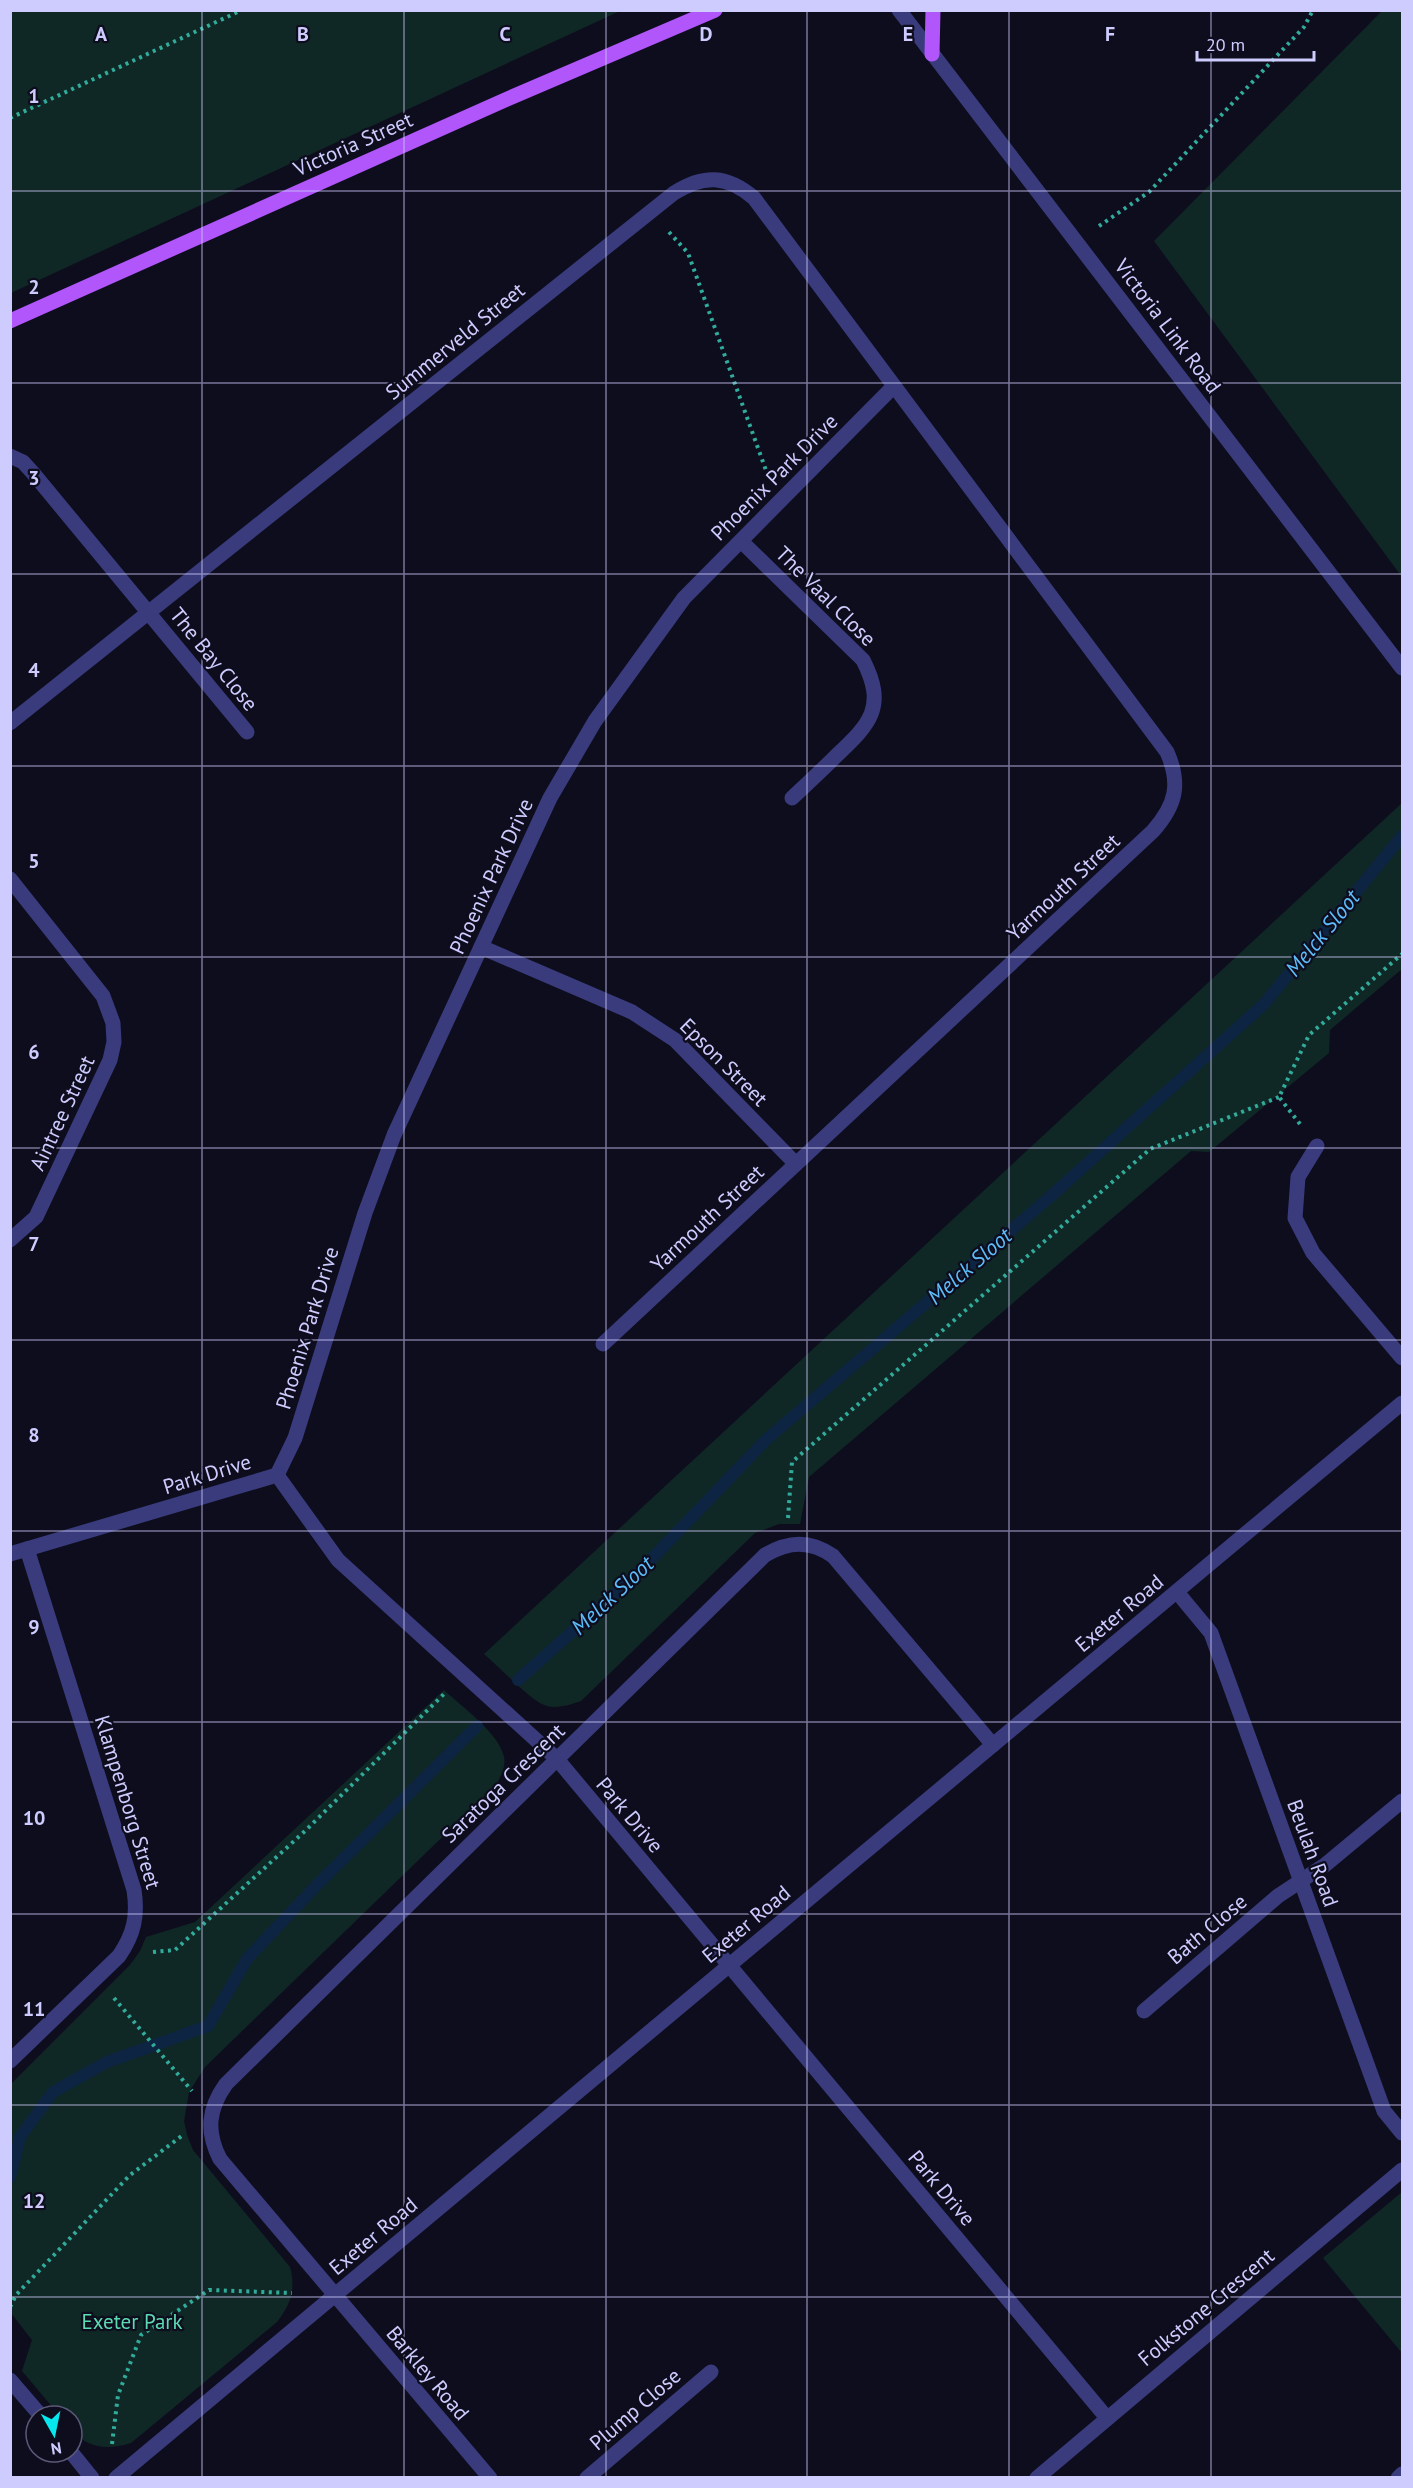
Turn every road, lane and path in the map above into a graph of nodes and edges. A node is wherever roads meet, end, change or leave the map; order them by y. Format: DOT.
graph roads {
  1 [pos="243,10"];
  2 [pos="715,10"];
  3 [pos="899,10"];
  4 [pos="933,10"];
  5 [pos="1313,10"];
  6 [pos="932,54"];
  7 [pos="10,118"];
  8 [pos="651,211"];
  9 [pos="1077,242"];
  10 [pos="10,321"];
  11 [pos="894,386"];
  12 [pos="10,456"];
  13 [pos="778,505"];
  14 [pos="741,541"];
  15 [pos="149,612"];
  16 [pos="1402,668"];
  17 [pos="10,723"];
  18 [pos="247,732"];
  19 [pos="792,798"];
  20 [pos="10,879"];
  21 [pos="481,947"];
  22 [pos="1402,954"];
  23 [pos="1279,1097"];
  24 [pos="1317,1146"];
  25 [pos="796,1164"];
  26 [pos="10,1240"];
  27 [pos="603,1344"];
  28 [pos="1402,1358"];
  29 [pos="1402,1403"];
  30 [pos="277,1474"];
  31 [pos="787,1544"];
  32 [pos="27,1549"];
  33 [pos="10,1554"];
  34 [pos="1177,1592"];
  35 [pos="464,1674"];
  36 [pos="993,1745"];
  37 [pos="557,1760"];
  38 [pos="1402,1801"];
  39 [pos="1300,1881"];
  40 [pos="119,1956"];
  41 [pos="729,1966"];
  42 [pos="96,1977"];
  43 [pos="1144,2011"];
  44 [pos="10,2061"];
  45 [pos="211,2114"];
  46 [pos="1402,2133"];
  47 [pos="1402,2170"];
  48 [pos="10,2290"];
  49 [pos="16,2295"];
  50 [pos="334,2296"];
  51 [pos="10,2307"];
  52 [pos="711,2372"];
  53 [pos="10,2380"];
  54 [pos="31,2404"];
  55 [pos="1107,2418"];
  56 [pos="110,2455"];
  57 [pos="81,2464"];
  58 [pos="1402,2474"];
  59 [pos="92,2478"];
  60 [pos="116,2478"];
  61 [pos="490,2478"];
  62 [pos="587,2478"];
  63 [pos="1036,2478"];
  64 [pos="1398,2478"];
  1 -- 7 [label="path"];
  2 -- 10 [label="main road, Victoria Street"];
  3 -- 6 [label="street, Victoria Link Road"];
  4 -- 6 [label="main road"];
  5 -- 9 [label="path"];
  6 -- 9 [label="street, Victoria Link Road"];
  8 -- 11 [label="street, Summerveld Street"];
  8 -- 13 [label="path"];
  8 -- 15 [label="street, Summerveld Street"];
  9 -- 16 [label="street, Victoria Link Road"];
  11 -- 13 [label="street, Phoenix Park Drive"];
  11 -- 25 [label="street, Yarmouth Street"];
  12 -- 15 [label="street, The Bay Close"];
  13 -- 14 [label="street, Phoenix Park Drive"];
  14 -- 19 [label="street, The Vaal Close"];
  14 -- 21 [label="street, Phoenix Park Drive"];
  15 -- 17 [label="street, Summerveld Street"];
  15 -- 18 [label="street, The Bay Close"];
  20 -- 26 [label="street, Aintree Street"];
  21 -- 25 [label="street, Epson Street"];
  21 -- 30 [label="street, Phoenix Park Drive"];
  22 -- 23 [label="path"];
  23 -- 24 [label="path"];
  23 -- 31 [label="path"];
  24 -- 28 [label="street"];
  25 -- 27 [label="street, Yarmouth Street"];
  29 -- 34 [label="street, Exeter Road"];
  30 -- 32 [label="street, Park Drive"];
  30 -- 35 [label="street, Park Drive"];
  31 -- 36 [label="street"];
  31 -- 37 [label="street, Saratoga Crescent"];
  32 -- 33 [label="street, Park Drive"];
  32 -- 40 [label="street, Klampenborg Street"];
  34 -- 36 [label="street, Exeter Road"];
  34 -- 39 [label="street, Beulah Road"];
  35 -- 37 [label="street, Park Drive"];
  35 -- 40 [label="path"];
  36 -- 41 [label="street, Exeter Road"];
  37 -- 41 [label="street, Park Drive"];
  37 -- 45 [label="street, Saratoga Crescent"];
  38 -- 39 [label="street, Bath Close"];
  39 -- 43 [label="street, Bath Close"];
  39 -- 46 [label="street, Beulah Road"];
  40 -- 42 [label="street, Klampenborg Street"];
  41 -- 50 [label="street, Exeter Road"];
  41 -- 55 [label="street, Park Drive"];
  42 -- 44 [label="street, Klampenborg Street"];
  42 -- 45 [label="path"];
  45 -- 49 [label="path"];
  45 -- 50 [label="street, Saratoga Crescent"];
  47 -- 55 [label="street, Folkstone Crescent"];
  48 -- 49 [label="path"];
  49 -- 51 [label="path"];
  50 -- 56 [label="path"];
  50 -- 60 [label="street, Exeter Road"];
  50 -- 61 [label="street, Barkley Road"];
  52 -- 62 [label="street, Plump Close"];
  53 -- 54 [label="street"];
  55 -- 63 [label="street, Folkstone Crescent"];
  57 -- 59 [label="street"];
  58 -- 64 [label="street"];
}
